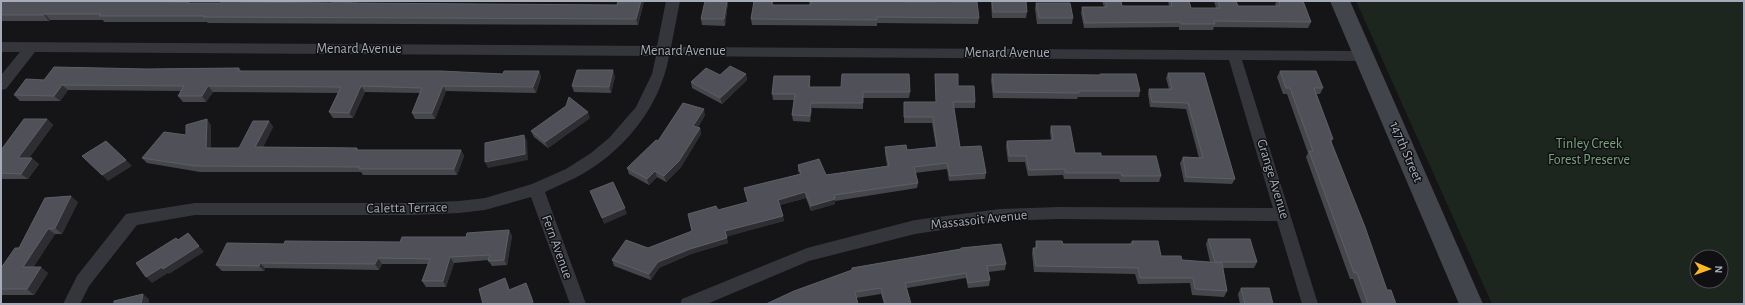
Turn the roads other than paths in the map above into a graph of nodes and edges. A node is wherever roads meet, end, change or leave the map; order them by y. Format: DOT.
graph roads {
  1 [pos="673,1"];
  2 [pos="1340,1"];
  3 [pos="1,47"];
  4 [pos="30,48"];
  5 [pos="664,51"];
  6 [pos="1234,55"];
  7 [pos="1364,56"];
  8 [pos="1,85"];
  9 [pos="536,189"];
  10 [pos="1284,216"];
  11 [pos="71,304"];
  12 [pos="578,304"];
  13 [pos="688,304"];
  14 [pos="1310,304"];
  15 [pos="1471,304"];
  1 -- 5 [label="street, Caletta Terrace"];
  2 -- 7 [label="main road, 147th Street"];
  3 -- 4 [label="street, Menard Avenue"];
  4 -- 5 [label="street, Menard Avenue"];
  4 -- 8 [label="street"];
  5 -- 6 [label="street, Menard Avenue"];
  5 -- 9 [label="street, Caletta Terrace"];
  6 -- 7 [label="street, Menard Avenue"];
  6 -- 10 [label="street, Grange Avenue"];
  7 -- 15 [label="main road, 147th Street"];
  9 -- 11 [label="street, Caletta Terrace"];
  9 -- 12 [label="street, Fern Avenue"];
  10 -- 13 [label="street, Massasoit Avenue"];
  10 -- 14 [label="street, Grange Avenue"];
}
